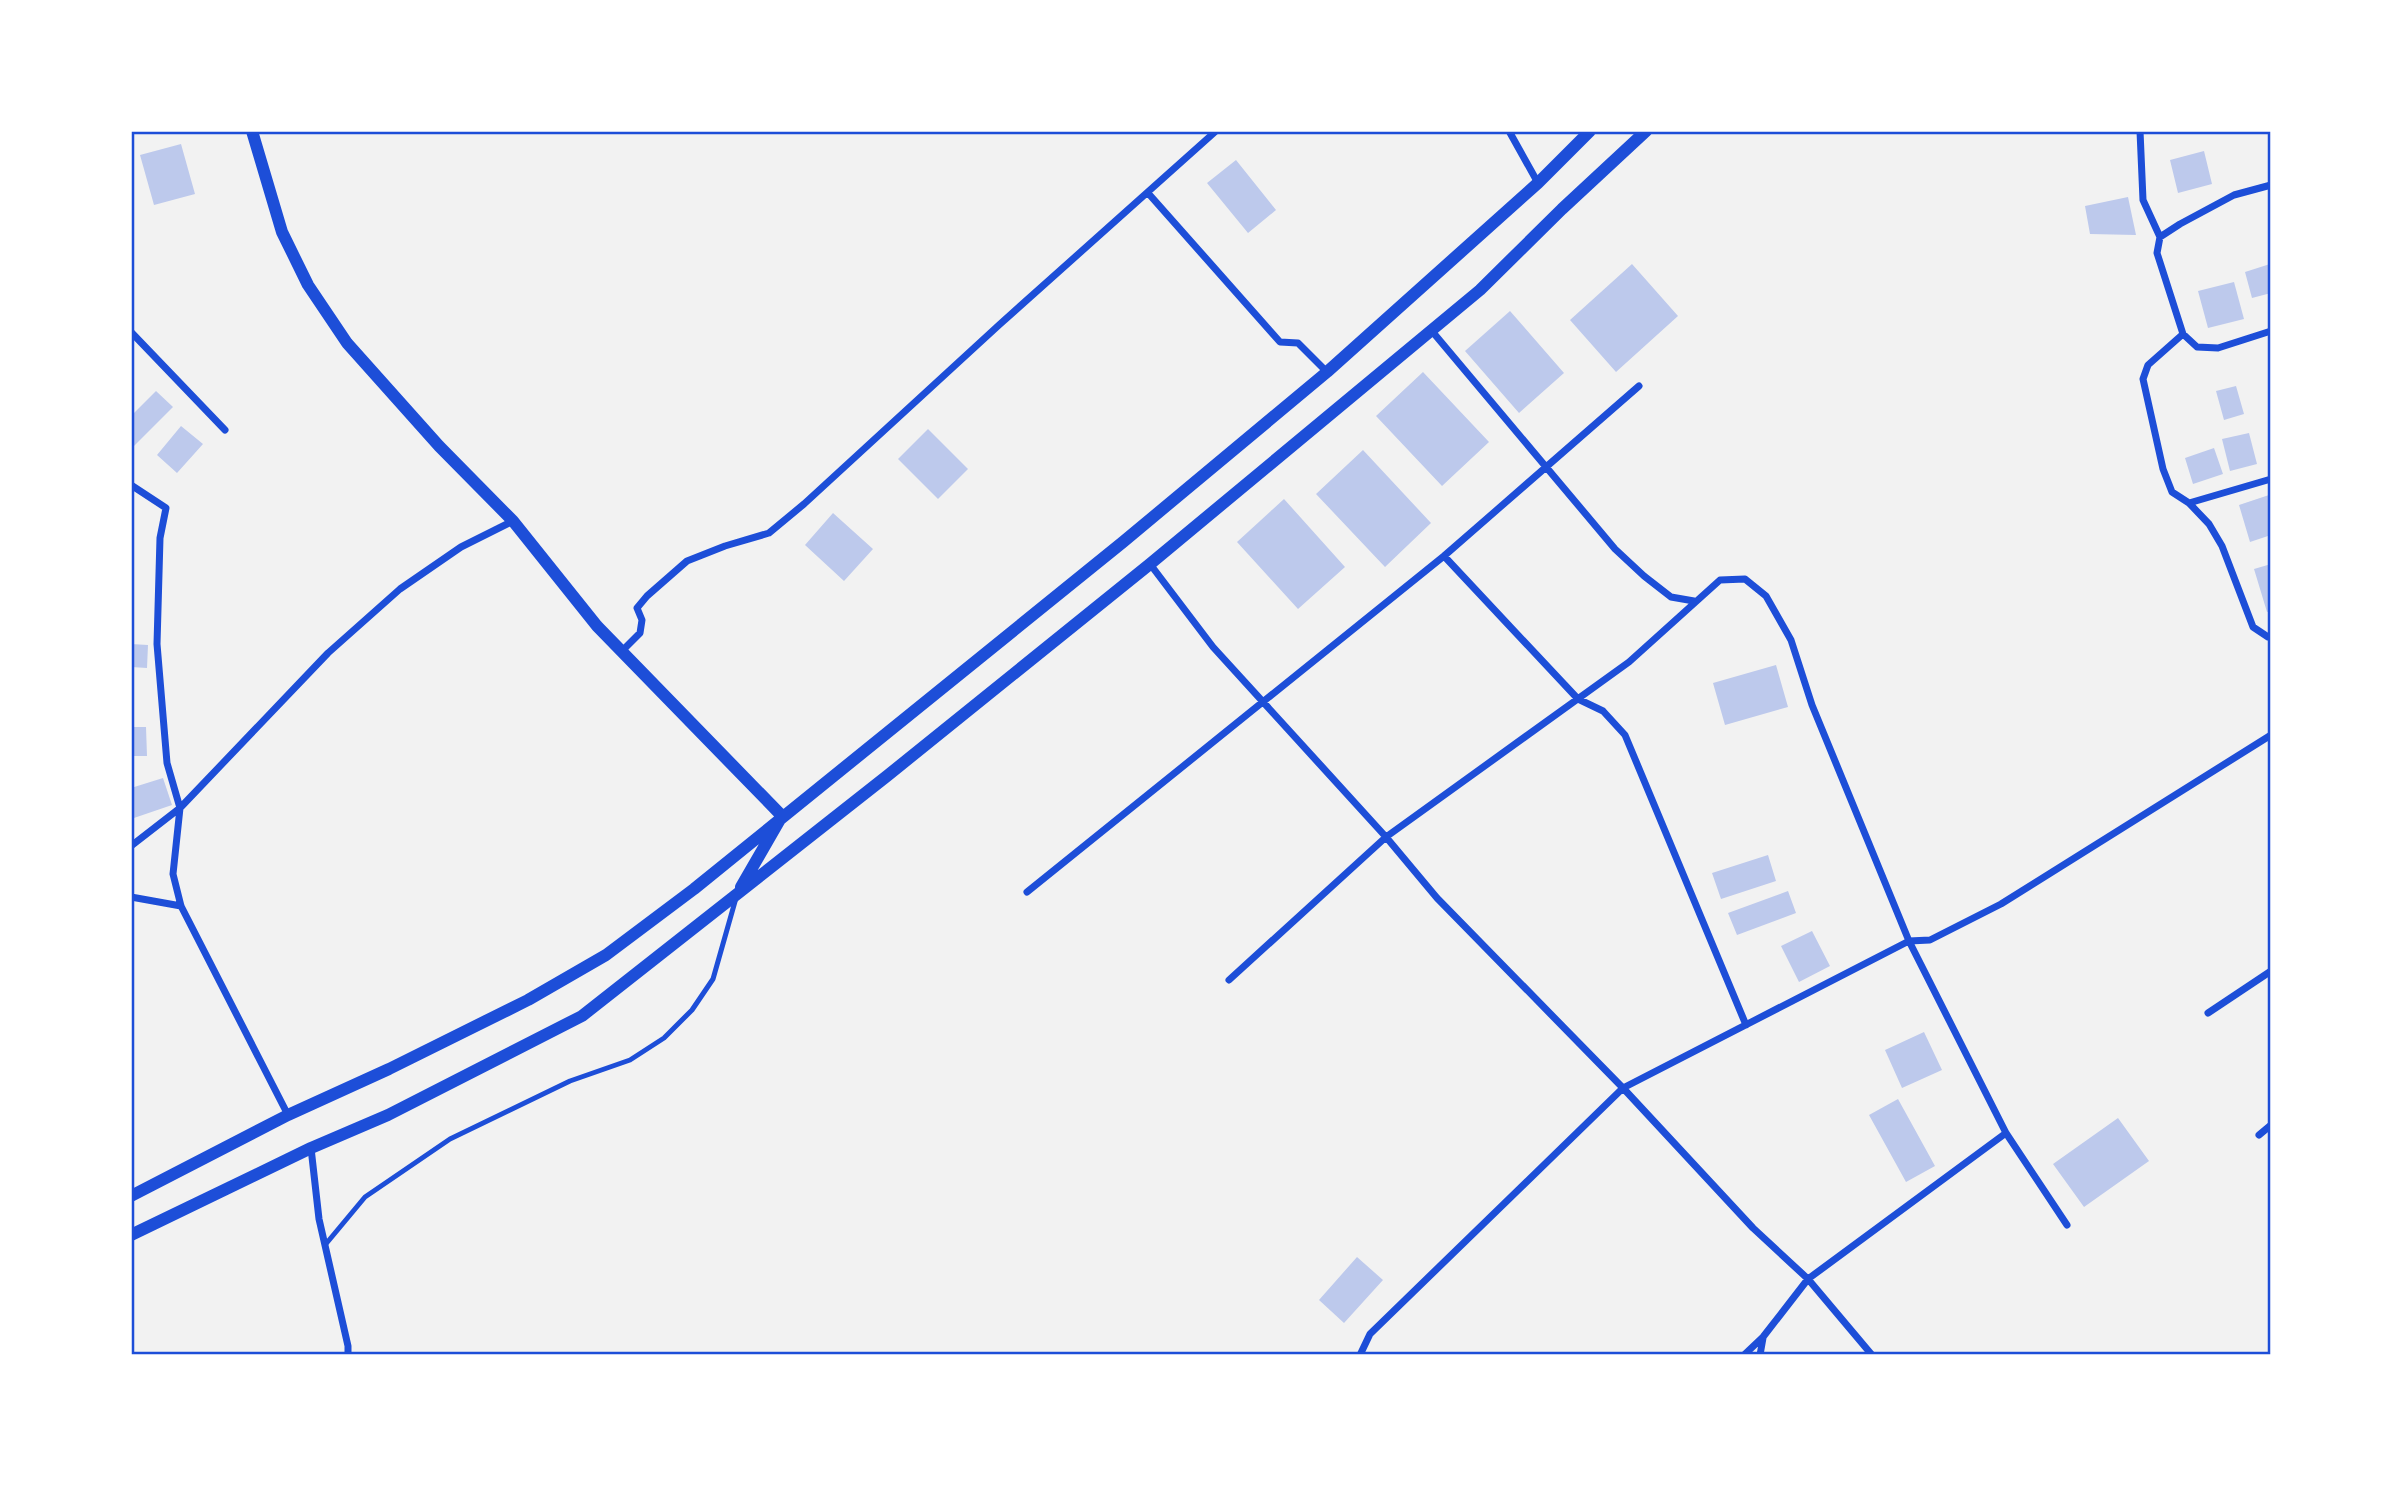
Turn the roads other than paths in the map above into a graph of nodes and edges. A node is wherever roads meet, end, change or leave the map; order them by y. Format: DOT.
graph roads {
  1 [pos="252,131"];
  2 [pos="1216,131"];
  3 [pos="1509,131"];
  4 [pos="1590,131"];
  5 [pos="1646,131"];
  6 [pos="2140,131"];
  7 [pos="1538,183"];
  8 [pos="2271,185"];
  9 [pos="1148,193"];
  10 [pos="2161,237"];
  11 [pos="1431,331"];
  12 [pos="2271,331"];
  13 [pos="131,332"];
  14 [pos="2183,334"];
  15 [pos="1326,372"];
  16 [pos="1639,386"];
  17 [pos="225,429"];
  18 [pos="1546,466"];
  19 [pos="2271,479"];
  20 [pos="131,485"];
  21 [pos="2189,503"];
  22 [pos="513,521"];
  23 [pos="1444,556"];
  24 [pos="1150,564"];
  25 [pos="1694,601"];
  26 [pos="2271,637"];
  27 [pos="622,651"];
  28 [pos="1578,699"];
  29 [pos="1263,702"];
  30 [pos="2271,735"];
  31 [pos="180,808"];
  32 [pos="782,816"];
  33 [pos="1386,837"];
  34 [pos="131,846"];
  35 [pos="1027,892"];
  36 [pos="738,894"];
  37 [pos="131,897"];
  38 [pos="181,906"];
  39 [pos="1909,941"];
  40 [pos="2271,971"];
  41 [pos="1230,979"];
  42 [pos="2208,1013"];
  43 [pos="1746,1025"];
  44 [pos="1623,1088"];
  45 [pos="288,1115"];
  46 [pos="2271,1125"];
  47 [pos="2006,1133"];
  48 [pos="2259,1135"];
  49 [pos="312,1148"];
  50 [pos="131,1196"];
  51 [pos="2067,1225"];
  52 [pos="131,1235"];
  53 [pos="325,1245"];
  54 [pos="1808,1279"];
  55 [pos="1763,1337"];
  56 [pos="348,1355"];
  57 [pos="1360,1355"];
  58 [pos="1744,1355"];
  59 [pos="1760,1355"];
  60 [pos="1872,1355"];
  1 -- 22 [label="street"];
  2 -- 9 [label="street"];
  3 -- 7 [label="street"];
  4 -- 7 [label="street"];
  5 -- 11 [label="street"];
  6 -- 10 [label="street"];
  7 -- 15 [label="street"];
  8 -- 10 [label="street"];
  9 -- 15 [label="street"];
  9 -- 27 [label="street"];
  10 -- 14 [label="street"];
  11 -- 18 [label="street"];
  11 -- 24 [label="street"];
  12 -- 14 [label="street"];
  13 -- 17 [label="street"];
  14 -- 21 [label="street"];
  15 -- 32 [label="street"];
  16 -- 18 [label="street"];
  18 -- 23 [label="street"];
  18 -- 25 [label="street"];
  19 -- 21 [label="street"];
  20 -- 31 [label="street"];
  21 -- 26 [label="street"];
  22 -- 27 [label="street"];
  22 -- 31 [label="street"];
  23 -- 28 [label="street"];
  23 -- 29 [label="street"];
  24 -- 29 [label="street"];
  24 -- 36 [label="street"];
  25 -- 28 [label="street"];
  25 -- 39 [label="street"];
  27 -- 32 [label="street"];
  28 -- 33 [label="street"];
  28 -- 43 [label="street"];
  29 -- 33 [label="street"];
  29 -- 35 [label="street"];
  30 -- 39 [label="street"];
  31 -- 34 [label="street"];
  31 -- 38 [label="street"];
  32 -- 36 [label="street"];
  32 -- 45 [label="street"];
  33 -- 41 [label="street"];
  33 -- 44 [label="street"];
  36 -- 49 [label="street"];
  36 -- 53 [label="lane"];
  37 -- 38 [label="street"];
  38 -- 45 [label="street"];
  39 -- 43 [label="street"];
  39 -- 47 [label="street"];
  40 -- 42 [label="street"];
  43 -- 44 [label="street"];
  44 -- 54 [label="street"];
  44 -- 57 [label="street"];
  45 -- 50 [label="street"];
  46 -- 48 [label="street"];
  47 -- 51 [label="street"];
  47 -- 54 [label="street"];
  49 -- 52 [label="street"];
  49 -- 53 [label="street"];
  53 -- 56 [label="street"];
  54 -- 55 [label="street"];
  54 -- 60 [label="street"];
  55 -- 58 [label="street"];
  55 -- 59 [label="street"];
}
